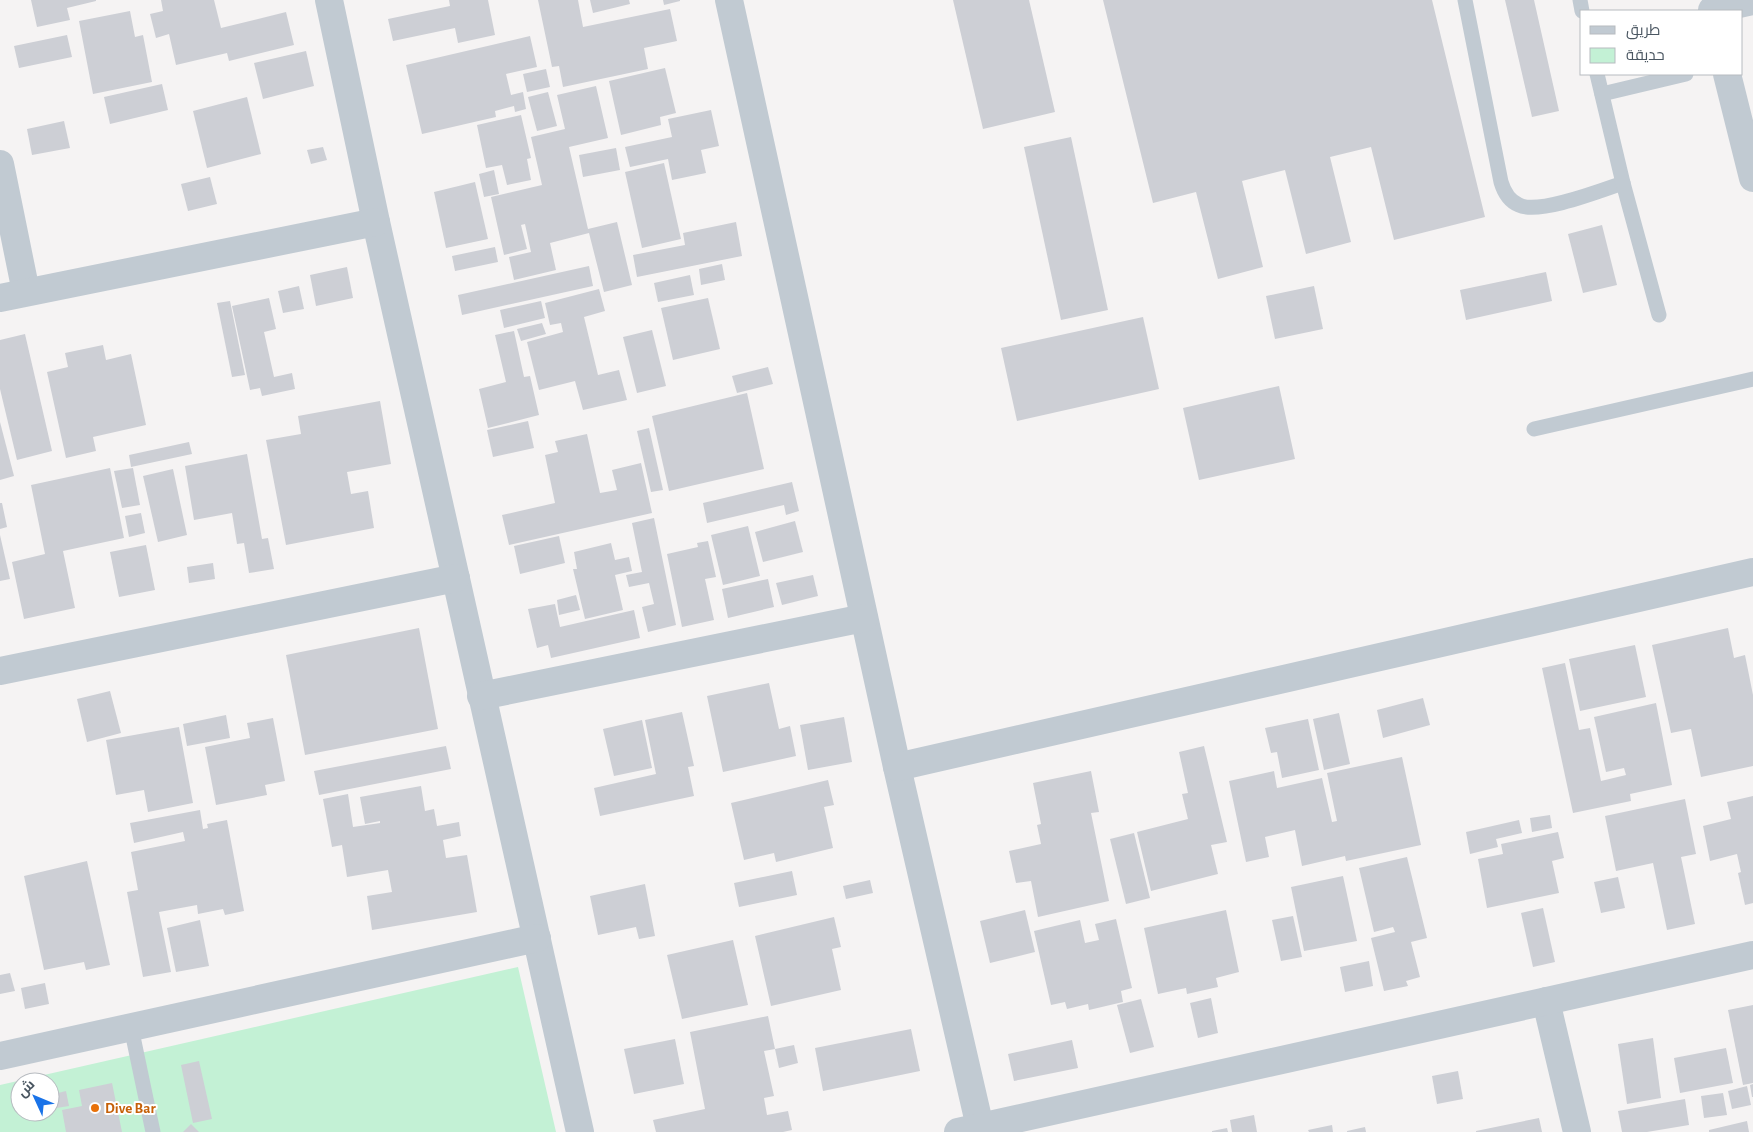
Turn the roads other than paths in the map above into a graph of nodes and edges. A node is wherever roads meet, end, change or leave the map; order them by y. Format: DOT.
graph roads {
  1 [pos="329,0"];
  2 [pos="729,0"];
  3 [pos="1465,0"];
  4 [pos="1753,1"];
  5 [pos="1711,7"];
  6 [pos="1597,75"];
  7 [pos="1682,75"];
  8 [pos="1727,75"];
  9 [pos="1602,94"];
  10 [pos="0,164"];
  11 [pos="1753,178"];
  12 [pos="1623,182"];
  13 [pos="376,222"];
  14 [pos="26,292"];
  15 [pos="0,298"];
  16 [pos="1659,315"];
  17 [pos="1753,379"];
  18 [pos="1534,429"];
  19 [pos="1753,572"];
  20 [pos="456,578"];
  21 [pos="864,618"];
  22 [pos="0,671"];
  23 [pos="481,696"];
  24 [pos="897,766"];
  25 [pos="537,938"];
  26 [pos="1753,955"];
  27 [pos="1546,1001"];
  28 [pos="131,1027"];
  29 [pos="0,1056"];
  30 [pos="969,1129"];
  31 [pos="153,1132"];
  32 [pos="580,1132"];
  33 [pos="1577,1132"];
  1 -- 13 [label="street"];
  2 -- 21 [label="street"];
  3 -- 12 [label="lane"];
  4 -- 5 [label="street"];
  6 -- 9 [label="lane"];
  7 -- 9 [label="lane"];
  8 -- 11 [label="street"];
  9 -- 12 [label="lane"];
  10 -- 14 [label="street"];
  12 -- 16 [label="lane"];
  13 -- 14 [label="street"];
  13 -- 20 [label="street"];
  14 -- 15 [label="street"];
  17 -- 18 [label="lane"];
  19 -- 24 [label="street"];
  20 -- 22 [label="street"];
  20 -- 23 [label="street"];
  21 -- 23 [label="street"];
  21 -- 24 [label="street"];
  23 -- 25 [label="street"];
  24 -- 30 [label="street"];
  25 -- 28 [label="street"];
  25 -- 32 [label="street"];
  26 -- 27 [label="street"];
  27 -- 30 [label="street"];
  27 -- 33 [label="street"];
  28 -- 29 [label="street"];
  28 -- 31 [label="lane"];
}
